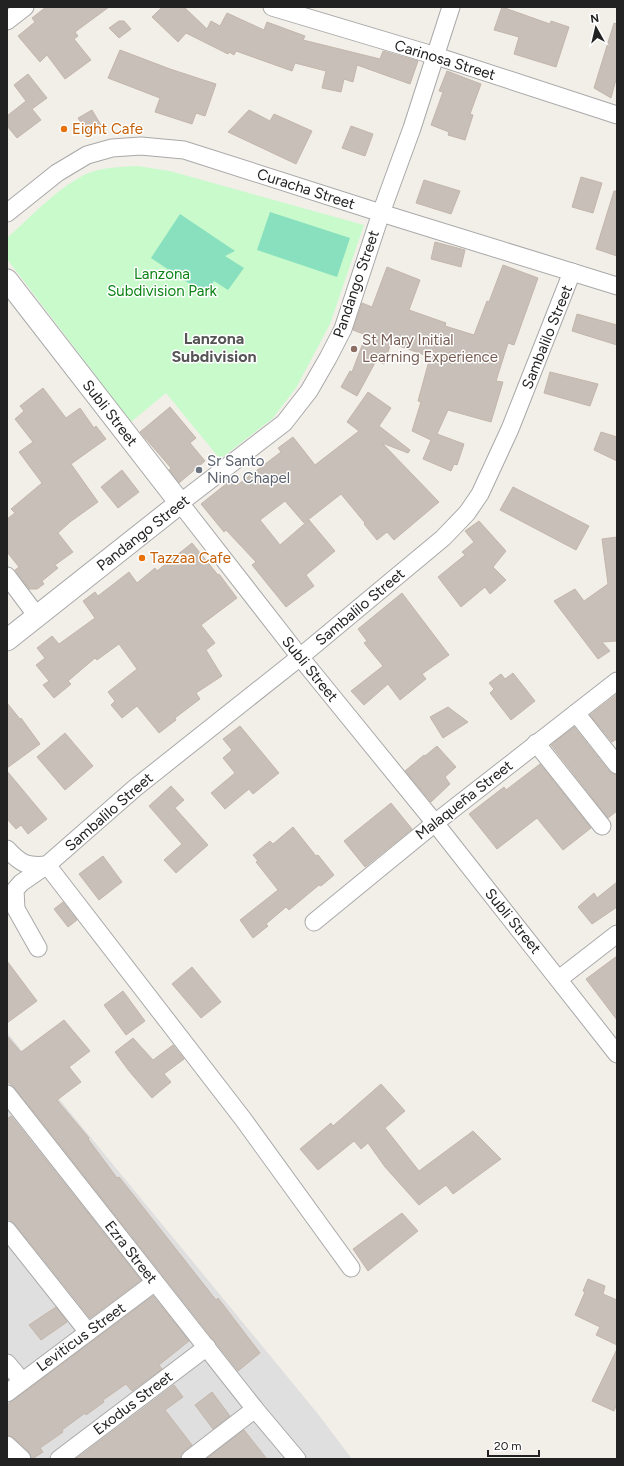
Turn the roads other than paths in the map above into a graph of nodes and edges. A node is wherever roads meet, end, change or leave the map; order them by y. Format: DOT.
graph roads {
  1 [pos="25,7"];
  2 [pos="272,7"];
  3 [pos="451,7"];
  4 [pos="7,21"];
  5 [pos="436,56"];
  6 [pos="617,115"];
  7 [pos="381,213"];
  8 [pos="7,214"];
  9 [pos="572,272"];
  10 [pos="7,280"];
  11 [pos="617,286"];
  12 [pos="180,503"];
  13 [pos="7,576"];
  14 [pos="37,616"];
  15 [pos="7,640"];
  16 [pos="300,657"];
  17 [pos="617,681"];
  18 [pos="576,713"];
  19 [pos="536,743"];
  20 [pos="617,765"];
  21 [pos="434,823"];
  22 [pos="602,826"];
  23 [pos="7,848"];
  24 [pos="48,865"];
  25 [pos="314,922"];
  26 [pos="617,934"];
  27 [pos="38,948"];
  28 [pos="559,979"];
  29 [pos="617,1054"];
  30 [pos="7,1094"];
  31 [pos="7,1230"];
  32 [pos="351,1268"];
  33 [pos="155,1282"];
  34 [pos="88,1332"];
  35 [pos="207,1347"];
  36 [pos="7,1363"];
  37 [pos="22,1381"];
  38 [pos="7,1393"];
  39 [pos="255,1409"];
  40 [pos="7,1445"];
  41 [pos="22,1459"];
  42 [pos="59,1459"];
  43 [pos="190,1459"];
  44 [pos="297,1459"];
  1 -- 4 [label="street"];
  2 -- 5 [label="street, Carinosa Street"];
  3 -- 5 [label="street, Pandango Street"];
  5 -- 6 [label="street, Carinosa Street"];
  5 -- 7 [label="street, Pandango Street"];
  7 -- 8 [label="street, Curacha Street"];
  7 -- 9 [label="street, Curacha Street"];
  7 -- 12 [label="street, Pandango Street"];
  9 -- 11 [label="street, Curacha Street"];
  9 -- 16 [label="street, Sambalilo Street"];
  10 -- 12 [label="street, Subli Street"];
  12 -- 14 [label="street, Pandango Street"];
  12 -- 16 [label="street, Subli Street"];
  13 -- 14 [label="street"];
  14 -- 15 [label="street, Pandango Street"];
  16 -- 21 [label="street, Subli Street"];
  16 -- 24 [label="street, Sambalilo Street"];
  17 -- 18 [label="street, Malaqueña Street"];
  18 -- 19 [label="street, Malaqueña Street"];
  18 -- 20 [label="street"];
  19 -- 21 [label="street, Malaqueña Street"];
  19 -- 22 [label="street"];
  21 -- 25 [label="street, Malaqueña Street"];
  21 -- 28 [label="street, Subli Street"];
  23 -- 24 [label="street"];
  24 -- 27 [label="street, Sambalilo Street"];
  24 -- 32 [label="street"];
  26 -- 28 [label="street"];
  28 -- 29 [label="street, Subli Street"];
  30 -- 33 [label="street, Ezra Street"];
  31 -- 34 [label="street"];
  33 -- 34 [label="street, Leviticus Street"];
  33 -- 35 [label="street, Ezra Street"];
  34 -- 37 [label="street, Leviticus Street"];
  35 -- 39 [label="street, Ezra Street"];
  35 -- 42 [label="street, Exodus Street"];
  36 -- 37 [label="street"];
  37 -- 38 [label="street, Leviticus Street"];
  39 -- 43 [label="street"];
  39 -- 44 [label="street, Ezra Street"];
  40 -- 41 [label="street"];
}
